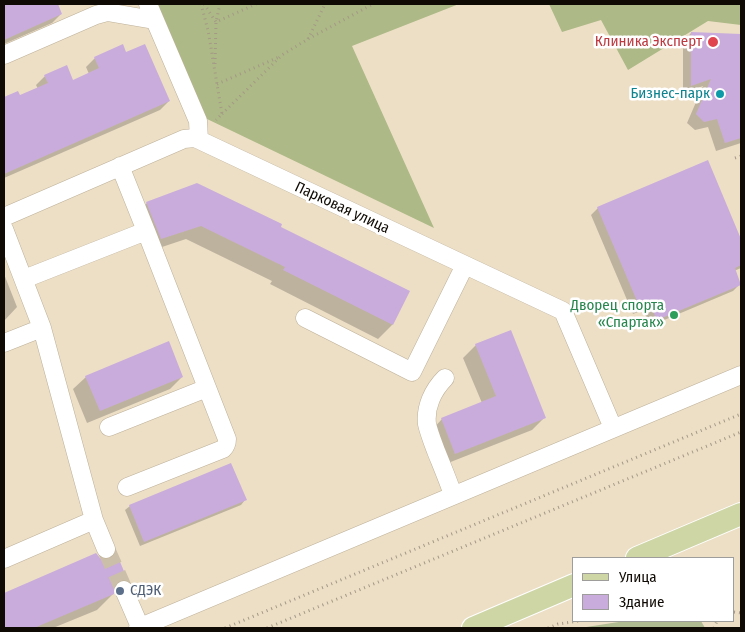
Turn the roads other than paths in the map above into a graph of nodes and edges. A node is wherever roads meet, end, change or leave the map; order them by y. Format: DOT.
graph roads {
  1 [pos="151,12"];
  2 [pos="4,55"];
  3 [pos="199,140"];
  4 [pos="120,166"];
  5 [pos="4,217"];
  6 [pos="4,229"];
  7 [pos="146,231"];
  8 [pos="465,265"];
  9 [pos="24,279"];
  10 [pos="305,318"];
  11 [pos="42,328"];
  12 [pos="4,343"];
  13 [pos="741,375"];
  14 [pos="445,378"];
  15 [pos="207,388"];
  16 [pos="109,427"];
  17 [pos="613,428"];
  18 [pos="128,486"];
  19 [pos="454,495"];
  20 [pos="741,514"];
  21 [pos="94,520"];
  22 [pos="106,549"];
  23 [pos="639,557"];
  24 [pos="4,559"];
  25 [pos="572,586"];
  26 [pos="124,590"];
  27 [pos="139,628"];
  28 [pos="473,628"];
  1 -- 2 [label="street"];
  1 -- 3 [label="street"];
  3 -- 4 [label="street"];
  3 -- 8 [label="street, Парковая улица"];
  4 -- 5 [label="street"];
  4 -- 7 [label="street"];
  6 -- 9 [label="street"];
  7 -- 9 [label="street"];
  7 -- 15 [label="street"];
  8 -- 10 [label="street"];
  8 -- 17 [label="street, Парковая улица"];
  9 -- 11 [label="street"];
  11 -- 12 [label="street"];
  11 -- 21 [label="street"];
  13 -- 17 [label="street"];
  14 -- 19 [label="street"];
  15 -- 16 [label="street"];
  15 -- 18 [label="street"];
  17 -- 19 [label="street"];
  19 -- 27 [label="street"];
  20 -- 23 [label="main road"];
  21 -- 22 [label="street"];
  21 -- 24 [label="street"];
  25 -- 28 [label="main road"];
  26 -- 27 [label="street"];
}
